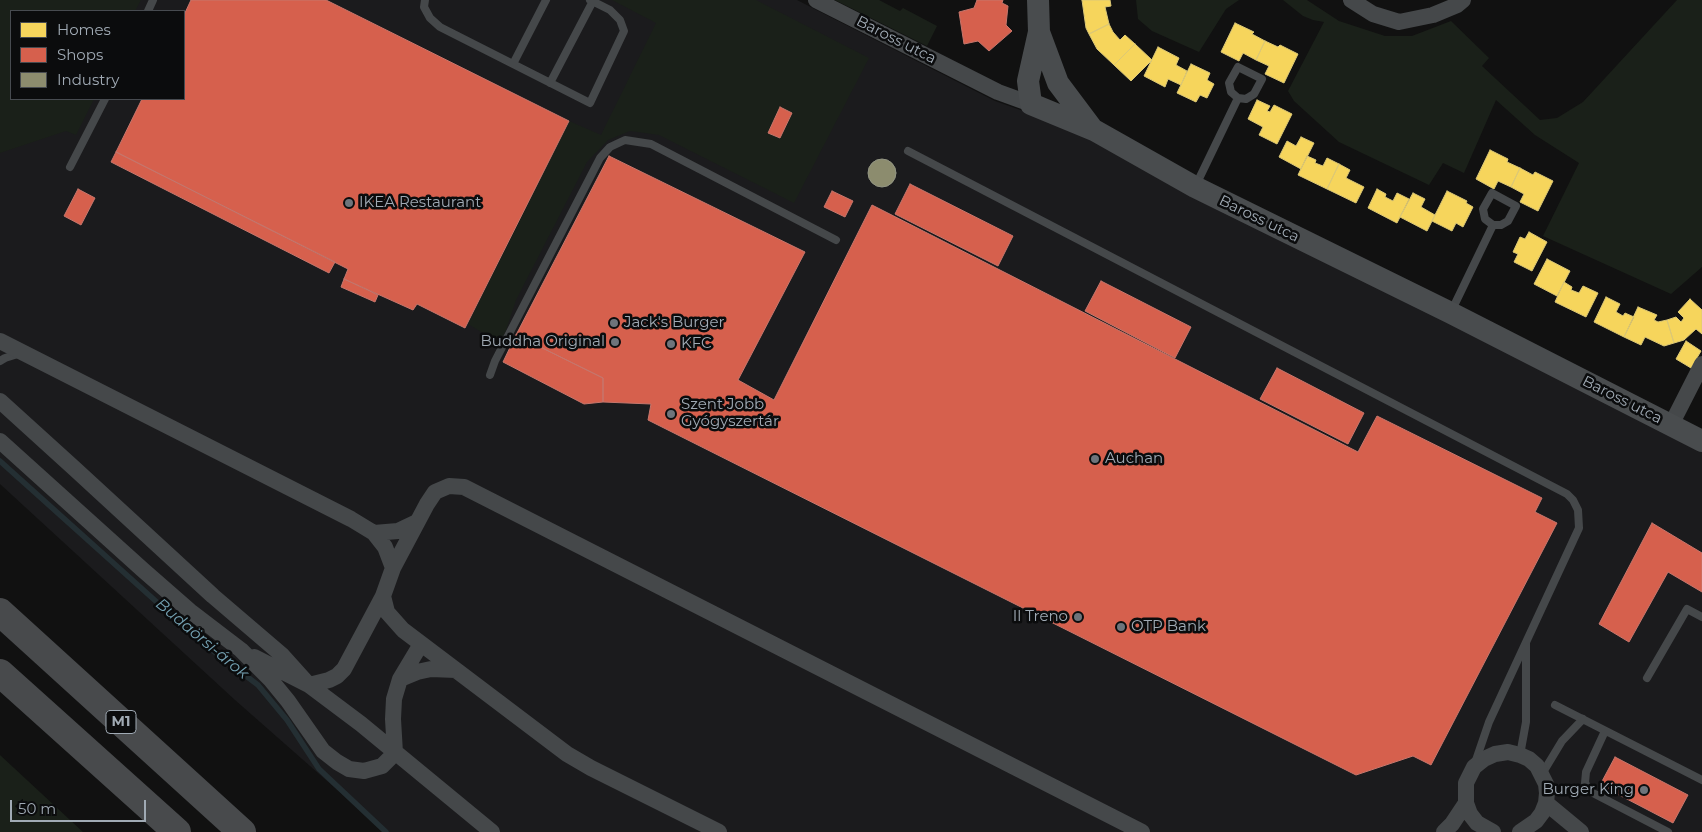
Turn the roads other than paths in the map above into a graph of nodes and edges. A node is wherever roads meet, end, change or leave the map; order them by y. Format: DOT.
graph roads {
  1 [pos="425,0"];
  2 [pos="546,0"];
  3 [pos="816,0"];
  4 [pos="1038,0"];
  5 [pos="1350,0"];
  6 [pos="1463,0"];
  7 [pos="592,1"];
  8 [pos="1039,32"];
  9 [pos="513,64"];
  10 [pos="550,83"];
  11 [pos="1238,98"];
  12 [pos="104,100"];
  13 [pos="1030,104"];
  14 [pos="1094,130"];
  15 [pos="908,151"];
  16 [pos="70,167"];
  17 [pos="1195,187"];
  18 [pos="1493,225"];
  19 [pos="836,240"];
  20 [pos="1450,313"];
  21 [pos="0,341"];
  22 [pos="24,353"];
  23 [pos="0,361"];
  24 [pos="1702,364"];
  25 [pos="490,375"];
  26 [pos="0,402"];
  27 [pos="1671,425"];
  28 [pos="0,441"];
  29 [pos="1702,441"];
  30 [pos="417,522"];
  31 [pos="374,533"];
  32 [pos="393,568"];
  33 [pos="384,596"];
  34 [pos="0,612"];
  35 [pos="1702,617"];
  36 [pos="1526,641"];
  37 [pos="421,644"];
  38 [pos="241,650"];
  39 [pos="456,670"];
  40 [pos="0,672"];
  41 [pos="1647,678"];
  42 [pos="400,679"];
  43 [pos="309,685"];
  44 [pos="1555,705"];
  45 [pos="1582,719"];
  46 [pos="1605,731"];
  47 [pos="396,753"];
  48 [pos="1520,755"];
  49 [pos="1474,767"];
  50 [pos="1542,774"];
  51 [pos="1702,780"];
  52 [pos="1466,803"];
  53 [pos="1546,803"];
  54 [pos="177,832"];
  55 [pos="242,832"];
  56 [pos="492,832"];
  57 [pos="719,832"];
  58 [pos="1142,832"];
  59 [pos="1444,832"];
  60 [pos="1493,832"];
  61 [pos="1520,832"];
  62 [pos="1582,832"];
  63 [pos="1668,832"];
  1 -- 9 [label="lane"];
  2 -- 9 [label="lane"];
  3 -- 13 [label="street, Baross utca"];
  4 -- 8 [label="street"];
  5 -- 6 [label="street"];
  7 -- 10 [label="lane"];
  7 -- 10 [label="lane"];
  8 -- 13 [label="street"];
  8 -- 14 [label="street"];
  9 -- 10 [label="lane"];
  11 -- 11 [label="lane"];
  11 -- 17 [label="lane"];
  12 -- 16 [label="lane"];
  13 -- 14 [label="street, Baross utca"];
  14 -- 17 [label="street, Baross utca"];
  15 -- 36 [label="lane"];
  17 -- 20 [label="street, Baross utca"];
  18 -- 18 [label="lane"];
  18 -- 20 [label="lane"];
  19 -- 25 [label="lane"];
  20 -- 27 [label="street, Baross utca"];
  21 -- 22 [label="street"];
  22 -- 23 [label="lane"];
  22 -- 31 [label="street"];
  24 -- 27 [label="street"];
  26 -- 43 [label="street"];
  27 -- 29 [label="street, Baross utca"];
  28 -- 38 [label="street"];
  30 -- 31 [label="street"];
  30 -- 32 [label="street"];
  30 -- 58 [label="street"];
  31 -- 32 [label="street"];
  32 -- 33 [label="street"];
  33 -- 37 [label="street"];
  33 -- 43 [label="street"];
  34 -- 55 [label="highway, M1"];
  35 -- 41 [label="lane"];
  36 -- 48 [label="lane"];
  36 -- 49 [label="lane"];
  37 -- 39 [label="street"];
  37 -- 42 [label="street"];
  38 -- 43 [label="street"];
  38 -- 47 [label="street"];
  39 -- 42 [label="street"];
  39 -- 57 [label="street"];
  40 -- 54 [label="highway"];
  42 -- 47 [label="street"];
  43 -- 47 [label="street"];
  44 -- 45 [label="lane"];
  45 -- 46 [label="lane"];
  45 -- 50 [label="lane"];
  46 -- 51 [label="lane"];
  46 -- 63 [label="lane"];
  47 -- 56 [label="street"];
  48 -- 49 [label="street"];
  48 -- 50 [label="street"];
  49 -- 52 [label="street"];
  50 -- 53 [label="street"];
  52 -- 59 [label="street"];
  52 -- 60 [label="street"];
  53 -- 61 [label="street"];
  53 -- 62 [label="street"];
}
